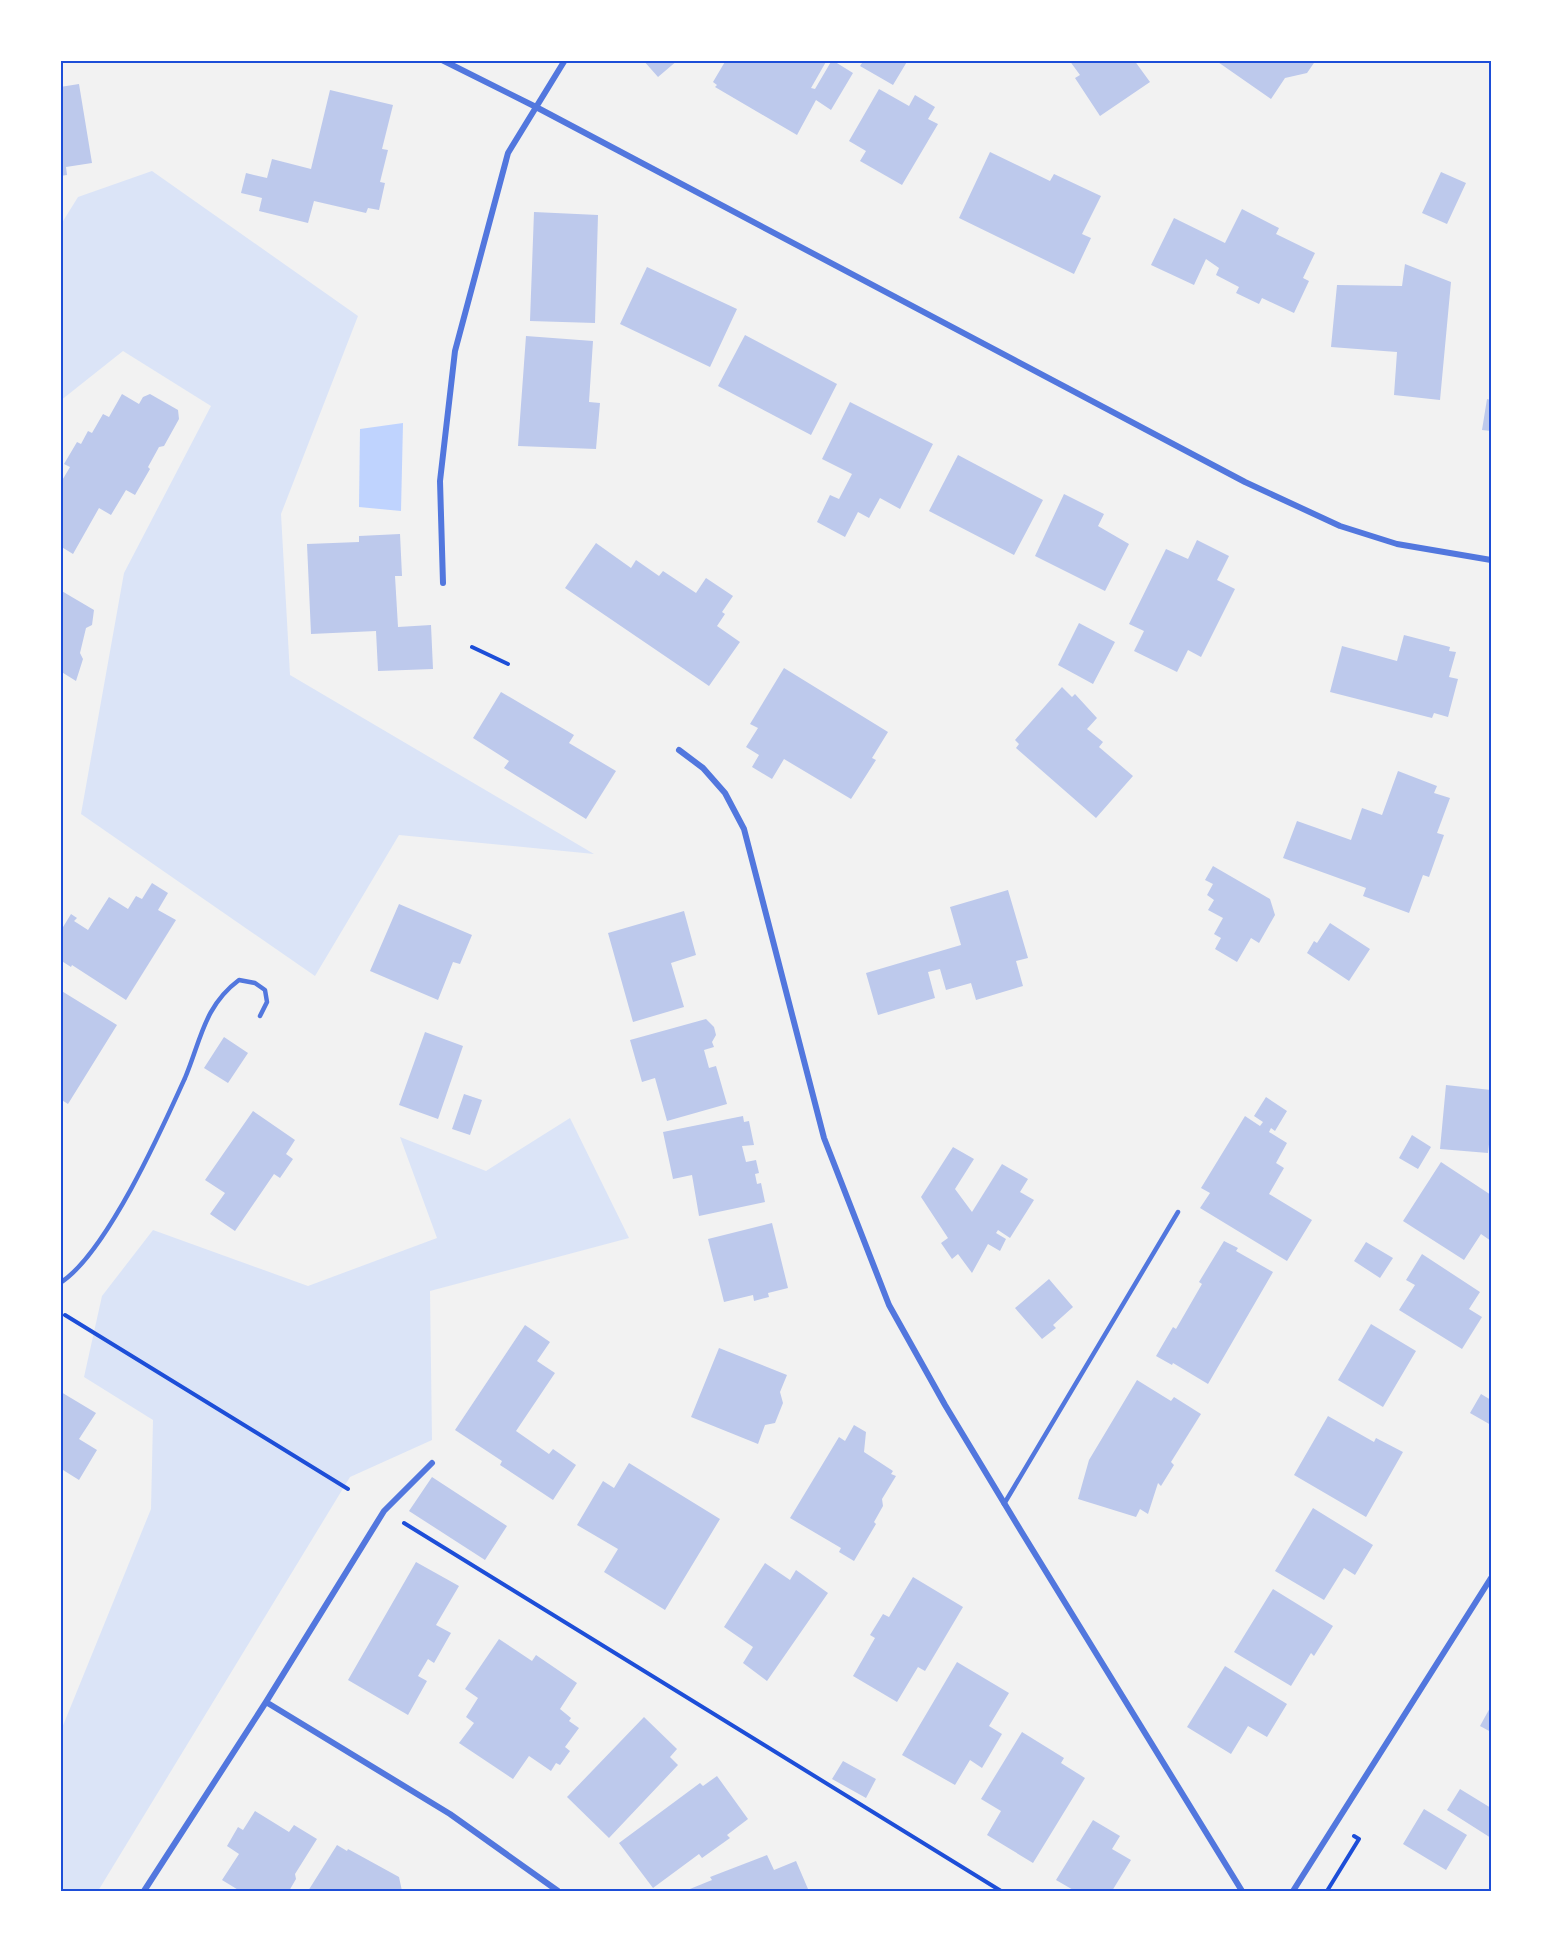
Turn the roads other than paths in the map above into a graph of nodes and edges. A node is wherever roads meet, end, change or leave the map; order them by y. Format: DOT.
graph roads {
  1 [pos="442,60"];
  2 [pos="565,60"];
  3 [pos="536,107"];
  4 [pos="1491,560"];
  5 [pos="443,583"];
  6 [pos="679,750"];
  7 [pos="260,1016"];
  8 [pos="1178,1212"];
  9 [pos="60,1283"];
  10 [pos="432,1463"];
  11 [pos="1004,1503"];
  12 [pos="1491,1578"];
  13 [pos="266,1702"];
  14 [pos="144,1891"];
  15 [pos="558,1891"];
  16 [pos="1242,1891"];
  17 [pos="1293,1891"];
  1 -- 3 [label="street"];
  2 -- 3 [label="street"];
  3 -- 4 [label="street"];
  3 -- 5 [label="street"];
  6 -- 11 [label="street"];
  7 -- 9 [label="lane"];
  8 -- 11 [label="lane"];
  10 -- 13 [label="street"];
  11 -- 16 [label="street"];
  12 -- 17 [label="street"];
  13 -- 14 [label="street"];
  13 -- 15 [label="street"];
}
